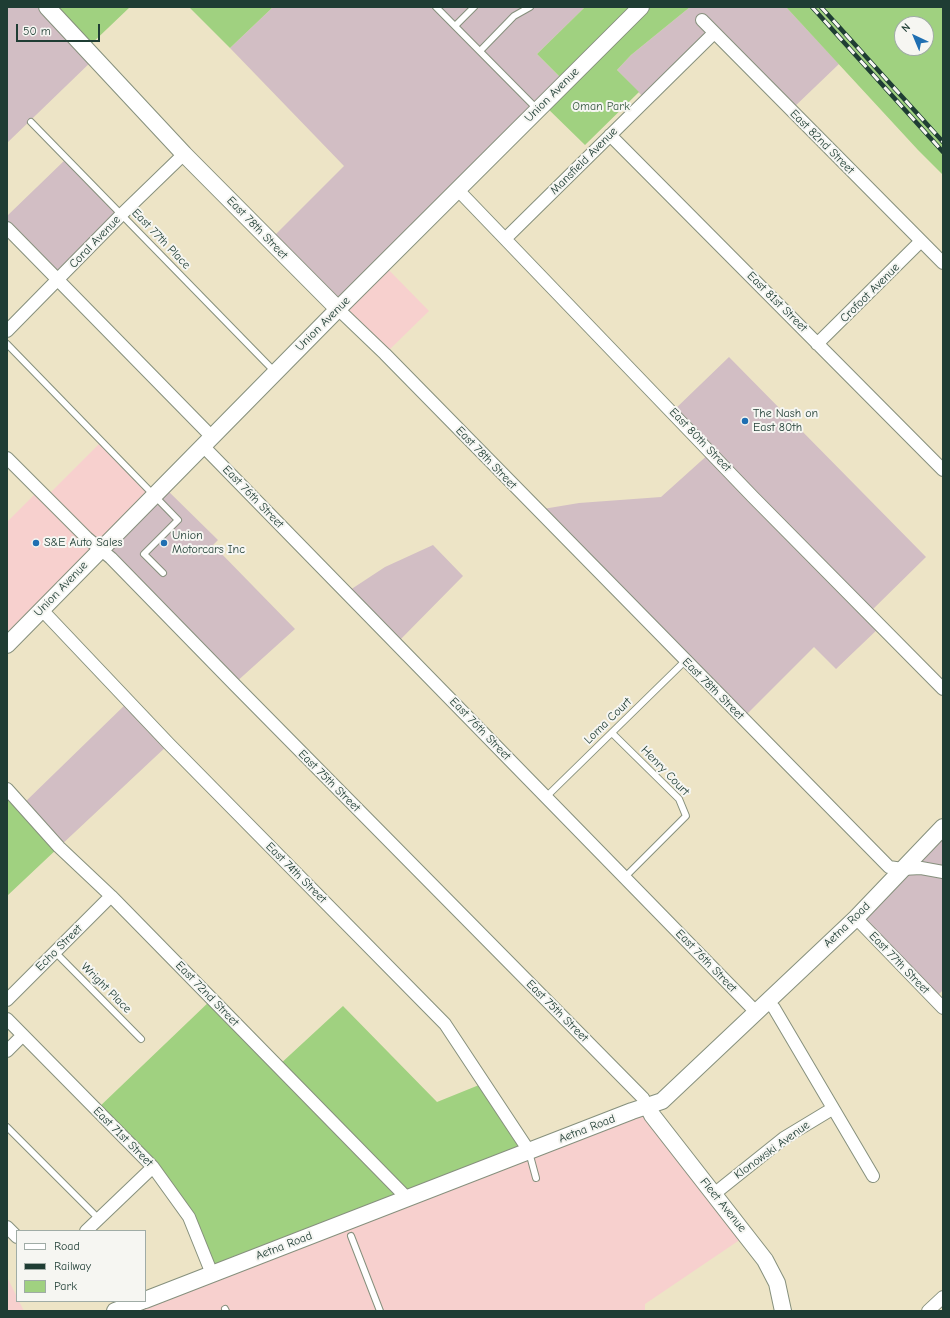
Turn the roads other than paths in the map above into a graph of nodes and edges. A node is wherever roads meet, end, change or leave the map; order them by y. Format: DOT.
graph roads {
  1 [pos="47,7"];
  2 [pos="436,7"];
  3 [pos="474,7"];
  4 [pos="530,7"];
  5 [pos="641,7"];
  6 [pos="702,20"];
  7 [pos="455,26"];
  8 [pos="714,33"];
  9 [pos="480,51"];
  10 [pos="537,110"];
  11 [pos="31,122"];
  12 [pos="610,135"];
  13 [pos="184,154"];
  14 [pos="458,190"];
  15 [pos="122,214"];
  16 [pos="7,228"];
  17 [pos="506,238"];
  18 [pos="921,241"];
  19 [pos="943,263"];
  20 [pos="58,280"];
  21 [pos="338,309"];
  22 [pos="7,331"];
  23 [pos="7,344"];
  24 [pos="818,344"];
  25 [pos="275,372"];
  26 [pos="207,441"];
  27 [pos="7,458"];
  28 [pos="943,470"];
  29 [pos="153,495"];
  30 [pos="100,549"];
  31 [pos="163,573"];
  32 [pos="42,610"];
  33 [pos="7,645"];
  34 [pos="685,661"];
  35 [pos="943,689"];
  36 [pos="612,732"];
  37 [pos="7,789"];
  38 [pos="546,797"];
  39 [pos="943,827"];
  40 [pos="902,869"];
  41 [pos="943,872"];
  42 [pos="624,878"];
  43 [pos="111,896"];
  44 [pos="856,918"];
  45 [pos="55,952"];
  46 [pos="7,1000"];
  47 [pos="762,1007"];
  48 [pos="943,1008"];
  49 [pos="7,1019"];
  50 [pos="23,1035"];
  51 [pos="141,1039"];
  52 [pos="7,1051"];
  53 [pos="648,1107"];
  54 [pos="832,1109"];
  55 [pos="7,1127"];
  56 [pos="529,1151"];
  57 [pos="153,1167"];
  58 [pos="873,1176"];
  59 [pos="536,1178"];
  60 [pos="714,1194"];
  61 [pos="407,1198"];
  62 [pos="99,1219"];
  63 [pos="7,1227"];
  64 [pos="87,1230"];
  65 [pos="16,1236"];
  66 [pos="351,1236"];
  67 [pos="212,1274"];
  68 [pos="943,1297"];
  69 [pos="146,1300"];
  70 [pos="139,1302"];
  71 [pos="115,1311"];
  72 [pos="380,1311"];
  73 [pos="783,1311"];
  74 [pos="928,1311"];
  1 -- 13 [label="main road, East 78th Street"];
  2 -- 7 [label="lane"];
  3 -- 7 [label="lane"];
  4 -- 9 [label="lane"];
  5 -- 10 [label="main road, Union Avenue"];
  6 -- 8 [label="street, East 82nd Street"];
  7 -- 9 [label="lane"];
  8 -- 12 [label="street, Mansfield Avenue"];
  8 -- 18 [label="street, East 82nd Street"];
  9 -- 10 [label="lane"];
  10 -- 14 [label="main road, Union Avenue"];
  11 -- 15 [label="lane, East 77th Place"];
  12 -- 17 [label="street, Mansfield Avenue"];
  12 -- 24 [label="street, East 81st Street"];
  13 -- 15 [label="street, Coral Avenue"];
  13 -- 21 [label="main road, East 78th Street"];
  14 -- 17 [label="street, East 80th Street"];
  14 -- 21 [label="main road, Union Avenue"];
  15 -- 20 [label="street, Coral Avenue"];
  15 -- 25 [label="lane, East 77th Place"];
  16 -- 20 [label="street, East 76th Street"];
  17 -- 35 [label="street, East 80th Street"];
  18 -- 19 [label="street, East 82nd Street"];
  18 -- 24 [label="street, Crofoot Avenue"];
  20 -- 22 [label="street, Coral Avenue"];
  20 -- 26 [label="street, East 76th Street"];
  21 -- 25 [label="main road, Union Avenue"];
  21 -- 34 [label="street, East 78th Street"];
  23 -- 29 [label="lane"];
  24 -- 28 [label="street, East 81st Street"];
  25 -- 26 [label="main road, Union Avenue"];
  26 -- 29 [label="main road, Union Avenue"];
  26 -- 38 [label="street, East 76th Street"];
  27 -- 30 [label="street, East 75th Street"];
  29 -- 30 [label="main road, Union Avenue"];
  29 -- 31 [label="lane"];
  30 -- 32 [label="main road, Union Avenue"];
  30 -- 53 [label="street, East 75th Street"];
  32 -- 33 [label="main road, Union Avenue"];
  32 -- 56 [label="street, East 74th Street"];
  34 -- 36 [label="lane, Loma Court"];
  34 -- 40 [label="street, East 78th Street"];
  36 -- 38 [label="lane, Loma Court"];
  36 -- 42 [label="lane, Henry Court"];
  37 -- 43 [label="street, East 72nd Street"];
  38 -- 42 [label="street, East 76th Street"];
  39 -- 40 [label="main road, Aetna Road"];
  40 -- 41 [label="street, East 78th Street"];
  40 -- 44 [label="main road, Aetna Road"];
  42 -- 47 [label="street, East 76th Street"];
  43 -- 45 [label="street, Echo Street"];
  43 -- 61 [label="street, East 72nd Street"];
  44 -- 47 [label="main road, Aetna Road"];
  44 -- 48 [label="street, East 77th Street"];
  45 -- 46 [label="street, Echo Street"];
  45 -- 51 [label="lane, Wright Place"];
  47 -- 53 [label="main road, Aetna Road"];
  47 -- 54 [label="street, East 76th Street"];
  49 -- 50 [label="street, East 71st Street"];
  50 -- 52 [label="street"];
  50 -- 57 [label="street, East 71st Street"];
  53 -- 56 [label="main road, Aetna Road"];
  53 -- 60 [label="main road, Fleet Avenue"];
  54 -- 58 [label="street, East 76th Street"];
  54 -- 60 [label="street, Klonowski Avenue"];
  55 -- 62 [label="lane"];
  56 -- 59 [label="lane"];
  56 -- 61 [label="main road, Aetna Road"];
  57 -- 62 [label="street"];
  57 -- 67 [label="street, East 71st Street"];
  60 -- 73 [label="main road, Fleet Avenue"];
  61 -- 67 [label="main road, Aetna Road"];
  62 -- 64 [label="street"];
  63 -- 65 [label="street"];
  66 -- 72 [label="lane"];
  67 -- 69 [label="main road, Aetna Road"];
  68 -- 74 [label="street"];
  70 -- 71 [label="main road"];
}
